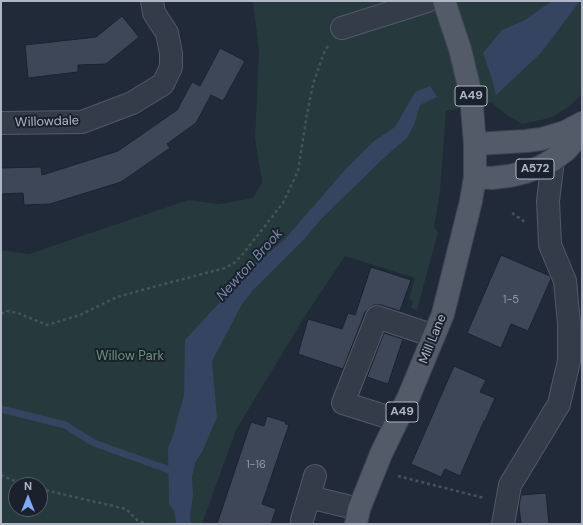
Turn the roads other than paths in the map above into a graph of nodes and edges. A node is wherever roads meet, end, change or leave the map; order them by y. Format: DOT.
graph roads {
  1 [pos="152,1"];
  2 [pos="427,1"];
  3 [pos="444,1"];
  4 [pos="342,28"];
  5 [pos="1,123"];
  6 [pos="582,123"];
  7 [pos="582,132"];
  8 [pos="475,144"];
  9 [pos="553,160"];
  10 [pos="475,177"];
  11 [pos="434,336"];
  12 [pos="397,420"];
  13 [pos="315,476"];
  14 [pos="309,497"];
  15 [pos="504,514"];
  16 [pos="358,517"];
  17 [pos="302,520"];
  1 -- 5 [label="street, Willowdale"];
  2 -- 4 [label="street"];
  3 -- 8 [label="main road, A49"];
  6 -- 8 [label="main road, A572"];
  7 -- 9 [label="main road, A572"];
  8 -- 10 [label="main road, Mill Lane / A49"];
  9 -- 10 [label="main road, A572"];
  9 -- 15 [label="street"];
  10 -- 11 [label="main road, Mill Lane / A49"];
  11 -- 12 [label="main road, Mill Lane / A49"];
  11 -- 12 [label="street"];
  12 -- 16 [label="main road, Mill Lane / A49"];
  13 -- 14 [label="street"];
  14 -- 16 [label="street"];
  14 -- 17 [label="street"];
}
